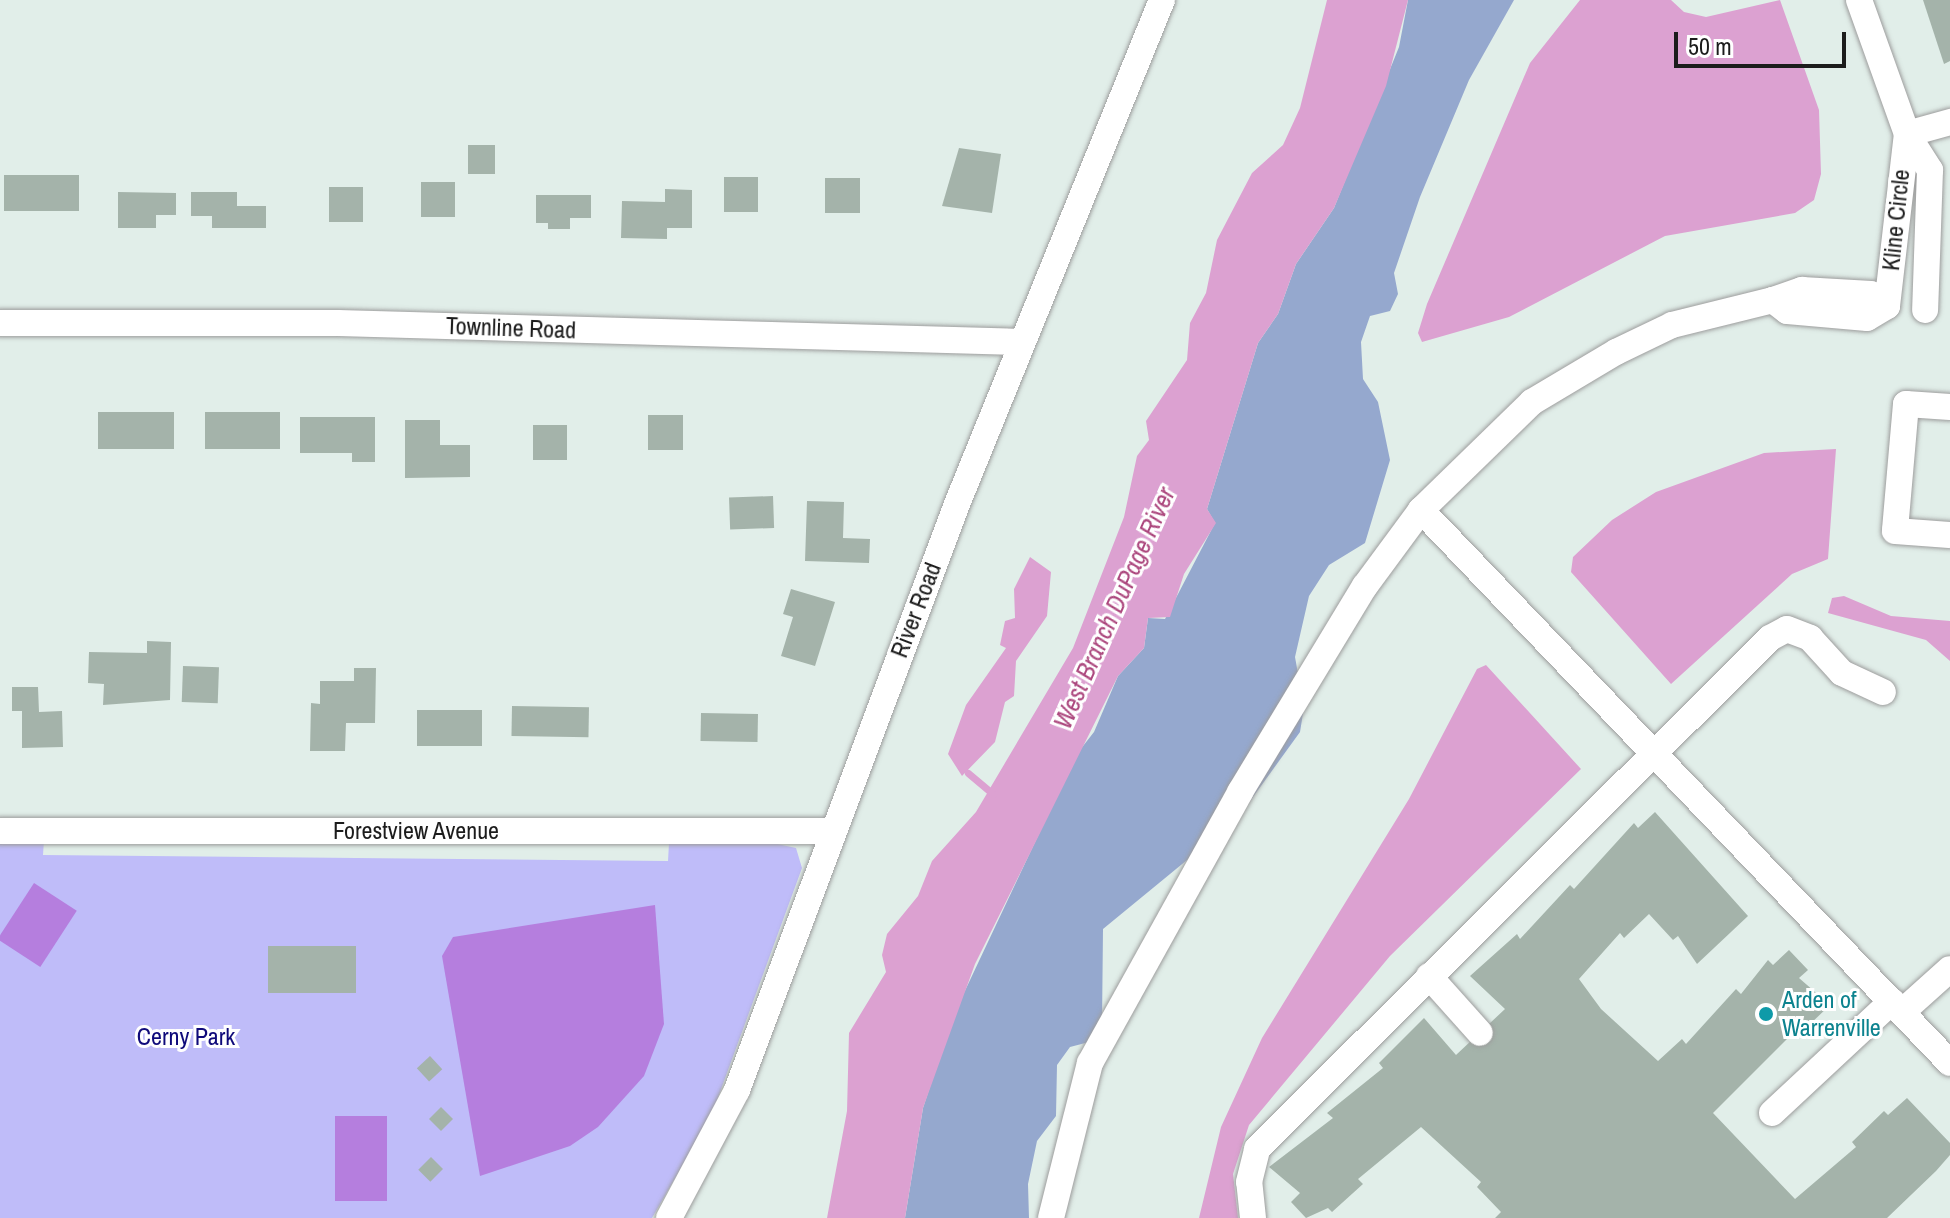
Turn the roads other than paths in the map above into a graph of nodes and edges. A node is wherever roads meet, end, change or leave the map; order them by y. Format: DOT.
graph roads {
  1 [pos="1162,0"];
  2 [pos="1859,0"];
  3 [pos="1950,122"];
  4 [pos="1907,134"];
  5 [pos="1887,306"];
  6 [pos="1938,311"];
  7 [pos="0,323"];
  8 [pos="1021,342"];
  9 [pos="1950,407"];
  10 [pos="1421,510"];
  11 [pos="1950,535"];
  12 [pos="1883,692"];
  13 [pos="1655,751"];
  14 [pos="0,831"];
  15 [pos="831,831"];
  16 [pos="1950,969"];
  17 [pos="1429,976"];
  18 [pos="1897,1007"];
  19 [pos="1480,1033"];
  20 [pos="1950,1063"];
  21 [pos="1772,1113"];
  22 [pos="669,1218"];
  23 [pos="1051,1218"];
  24 [pos="1253,1218"];
  1 -- 8 [label="street, River Road"];
  2 -- 4 [label="street, Kline Circle"];
  3 -- 4 [label="street"];
  4 -- 5 [label="street, Kline Circle"];
  4 -- 6 [label="street, Kline Circle"];
  5 -- 6 [label="street"];
  5 -- 10 [label="street"];
  7 -- 8 [label="street, Townline Road"];
  8 -- 15 [label="street, River Road"];
  9 -- 11 [label="street"];
  10 -- 13 [label="street"];
  10 -- 23 [label="street"];
  12 -- 13 [label="street"];
  13 -- 17 [label="street"];
  13 -- 18 [label="street"];
  14 -- 15 [label="street, Forestview Avenue"];
  15 -- 22 [label="street, River Road"];
  16 -- 18 [label="street"];
  17 -- 19 [label="street"];
  17 -- 24 [label="street"];
  18 -- 20 [label="street"];
  18 -- 21 [label="street"];
}
